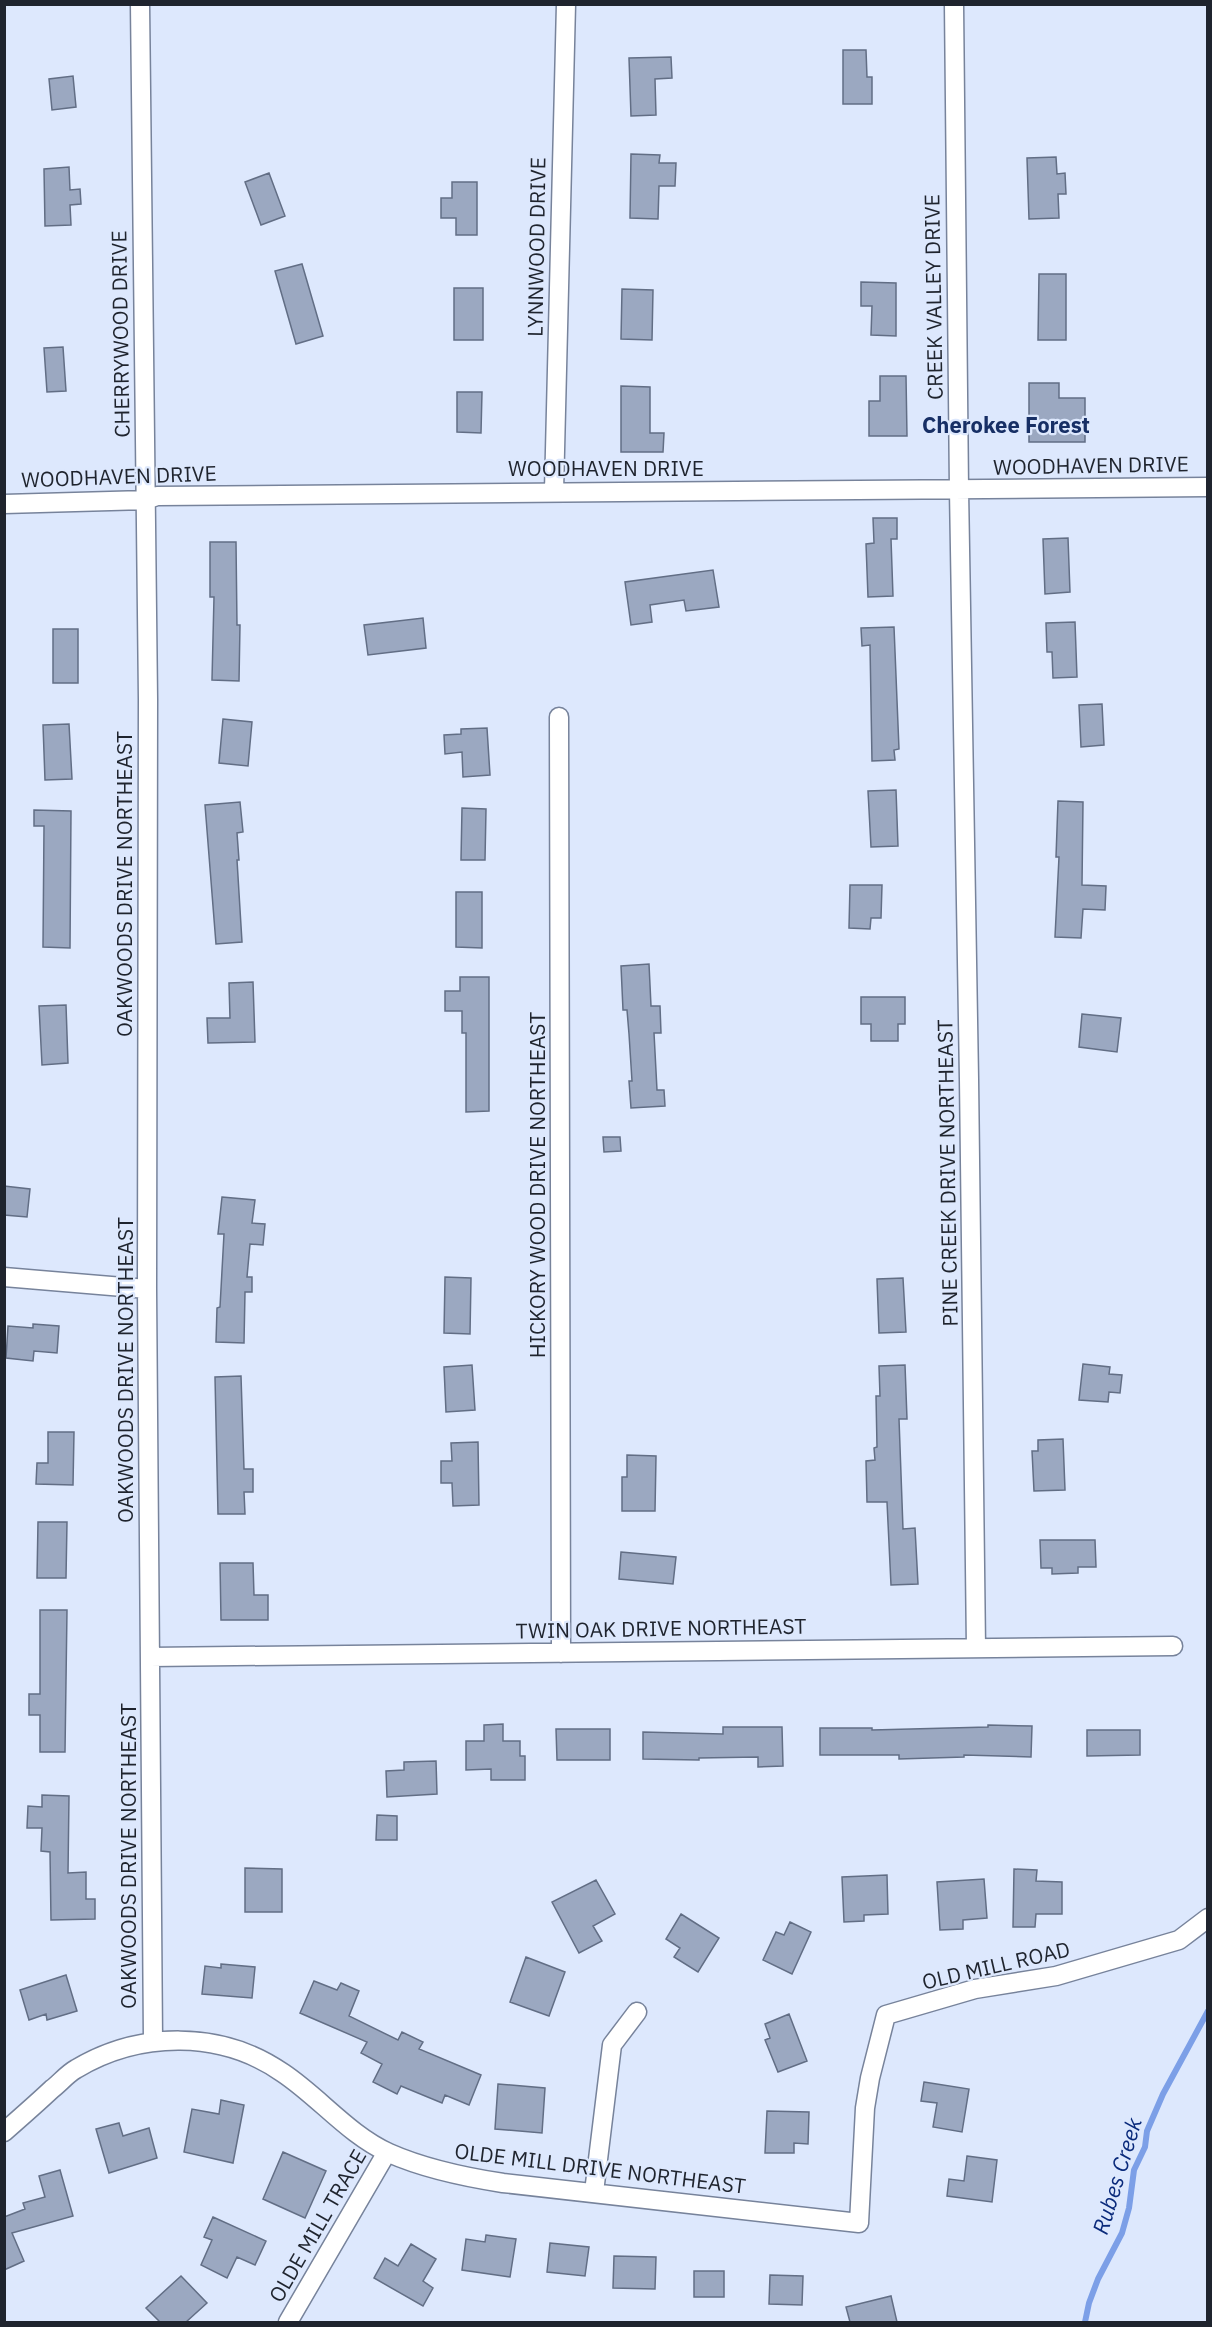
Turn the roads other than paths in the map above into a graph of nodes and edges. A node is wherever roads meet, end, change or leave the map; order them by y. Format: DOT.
graph roads {
  1 [pos="140,4"];
  2 [pos="566,4"];
  3 [pos="954,4"];
  4 [pos="1208,486"];
  5 [pos="958,490"];
  6 [pos="554,492"];
  7 [pos="146,500"];
  8 [pos="4,504"];
  9 [pos="963,697"];
  10 [pos="148,699"];
  11 [pos="559,717"];
  12 [pos="4,1277"];
  13 [pos="147,1289"];
  14 [pos="1173,1646"];
  15 [pos="976,1648"];
  16 [pos="561,1653"];
  17 [pos="150,1657"];
  18 [pos="1208,1918"];
  19 [pos="637,2012"];
  20 [pos="153,2040"];
  21 [pos="4,2132"];
  22 [pos="387,2152"];
  23 [pos="594,2192"];
  24 [pos="859,2223"];
  25 [pos="288,2322"];
  1 -- 7 [label="street, CHERRYWOOD DRIVE"];
  2 -- 6 [label="street, LYNNWOOD DRIVE"];
  3 -- 5 [label="street, CREEK VALLEY DRIVE"];
  4 -- 5 [label="street, WOODHAVEN DRIVE"];
  5 -- 6 [label="street, WOODHAVEN DRIVE"];
  5 -- 9 [label="street, CREEK VALLEY DRIVE"];
  6 -- 7 [label="street, WOODHAVEN DRIVE"];
  7 -- 8 [label="street, WOODHAVEN DRIVE"];
  7 -- 10 [label="street, CHERRYWOOD DRIVE"];
  9 -- 15 [label="street, PINE CREEK DRIVE NORTHEAST"];
  10 -- 13 [label="street, OAKWOODS DRIVE NORTHEAST"];
  11 -- 16 [label="street, HICKORY WOOD DRIVE NORTHEAST"];
  12 -- 13 [label="street"];
  13 -- 17 [label="street, OAKWOODS DRIVE NORTHEAST"];
  14 -- 15 [label="street, TWIN OAK DRIVE NORTHEAST"];
  15 -- 16 [label="street, TWIN OAK DRIVE NORTHEAST"];
  16 -- 17 [label="street, TWIN OAK DRIVE NORTHEAST"];
  17 -- 20 [label="street, OAKWOODS DRIVE NORTHEAST"];
  18 -- 24 [label="street, OLD MILL ROAD"];
  19 -- 23 [label="street"];
  20 -- 21 [label="street, OLDE MILL DRIVE NORTHEAST"];
  20 -- 22 [label="street, OLDE MILL DRIVE NORTHEAST"];
  22 -- 23 [label="street, OLDE MILL DRIVE NORTHEAST"];
  22 -- 25 [label="street, OLDE MILL TRACE"];
  23 -- 24 [label="street, OLDE MILL DRIVE NORTHEAST"];
}
